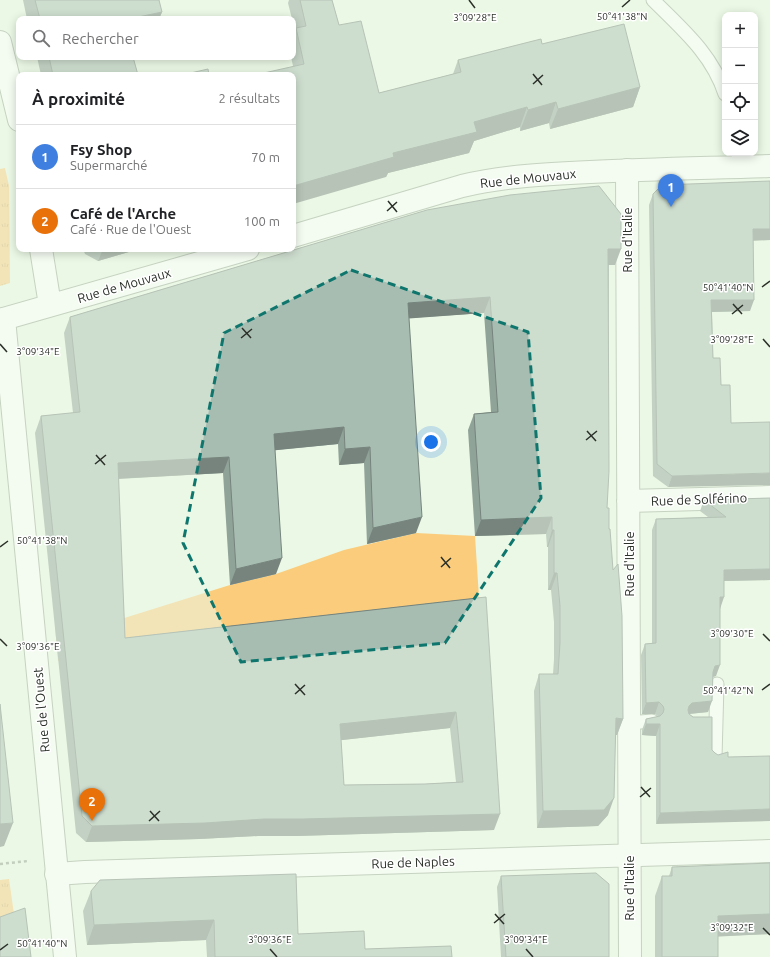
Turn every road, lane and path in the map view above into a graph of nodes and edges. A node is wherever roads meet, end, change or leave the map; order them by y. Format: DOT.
graph roads {
  1 [pos="653,0"];
  2 [pos="0,42"];
  3 [pos="722,87"];
  4 [pos="16,108"];
  5 [pos="740,160"];
  6 [pos="770,166"];
  7 [pos="627,170"];
  8 [pos="296,235"];
  9 [pos="41,252"];
  10 [pos="237,252"];
  11 [pos="50,305"];
  12 [pos="2,320"];
  13 [pos="770,497"];
  14 [pos="628,501"];
  15 [pos="717,684"];
  16 [pos="652,721"];
  17 [pos="629,722"];
  18 [pos="715,758"];
  19 [pos="770,851"];
  20 [pos="629,856"];
  21 [pos="56,874"];
  22 [pos="64,957"];
  23 [pos="630,957"];
  1 -- 3 [label="lane"];
  2 -- 4 [label="street"];
  5 -- 6 [label="street, Rue de Mouvaux"];
  5 -- 7 [label="street, Rue de Mouvaux"];
  7 -- 8 [label="street, Rue de Mouvaux"];
  7 -- 14 [label="street, Rue d'Italie"];
  9 -- 11 [label="street"];
  10 -- 11 [label="street, Rue de Mouvaux"];
  11 -- 12 [label="street, Rue de Mouvaux"];
  12 -- 21 [label="street, Rue de l'Ouest"];
  13 -- 14 [label="street, Rue de Solférino"];
  14 -- 17 [label="street, Rue d'Italie"];
  15 -- 18 [label="lane"];
  16 -- 17 [label="lane"];
  17 -- 20 [label="street, Rue d'Italie"];
  19 -- 20 [label="street, Rue de Naples"];
  20 -- 21 [label="street, Rue de Naples"];
  20 -- 23 [label="street, Rue d'Italie"];
  21 -- 22 [label="street, Rue de l'Ouest"];
}
